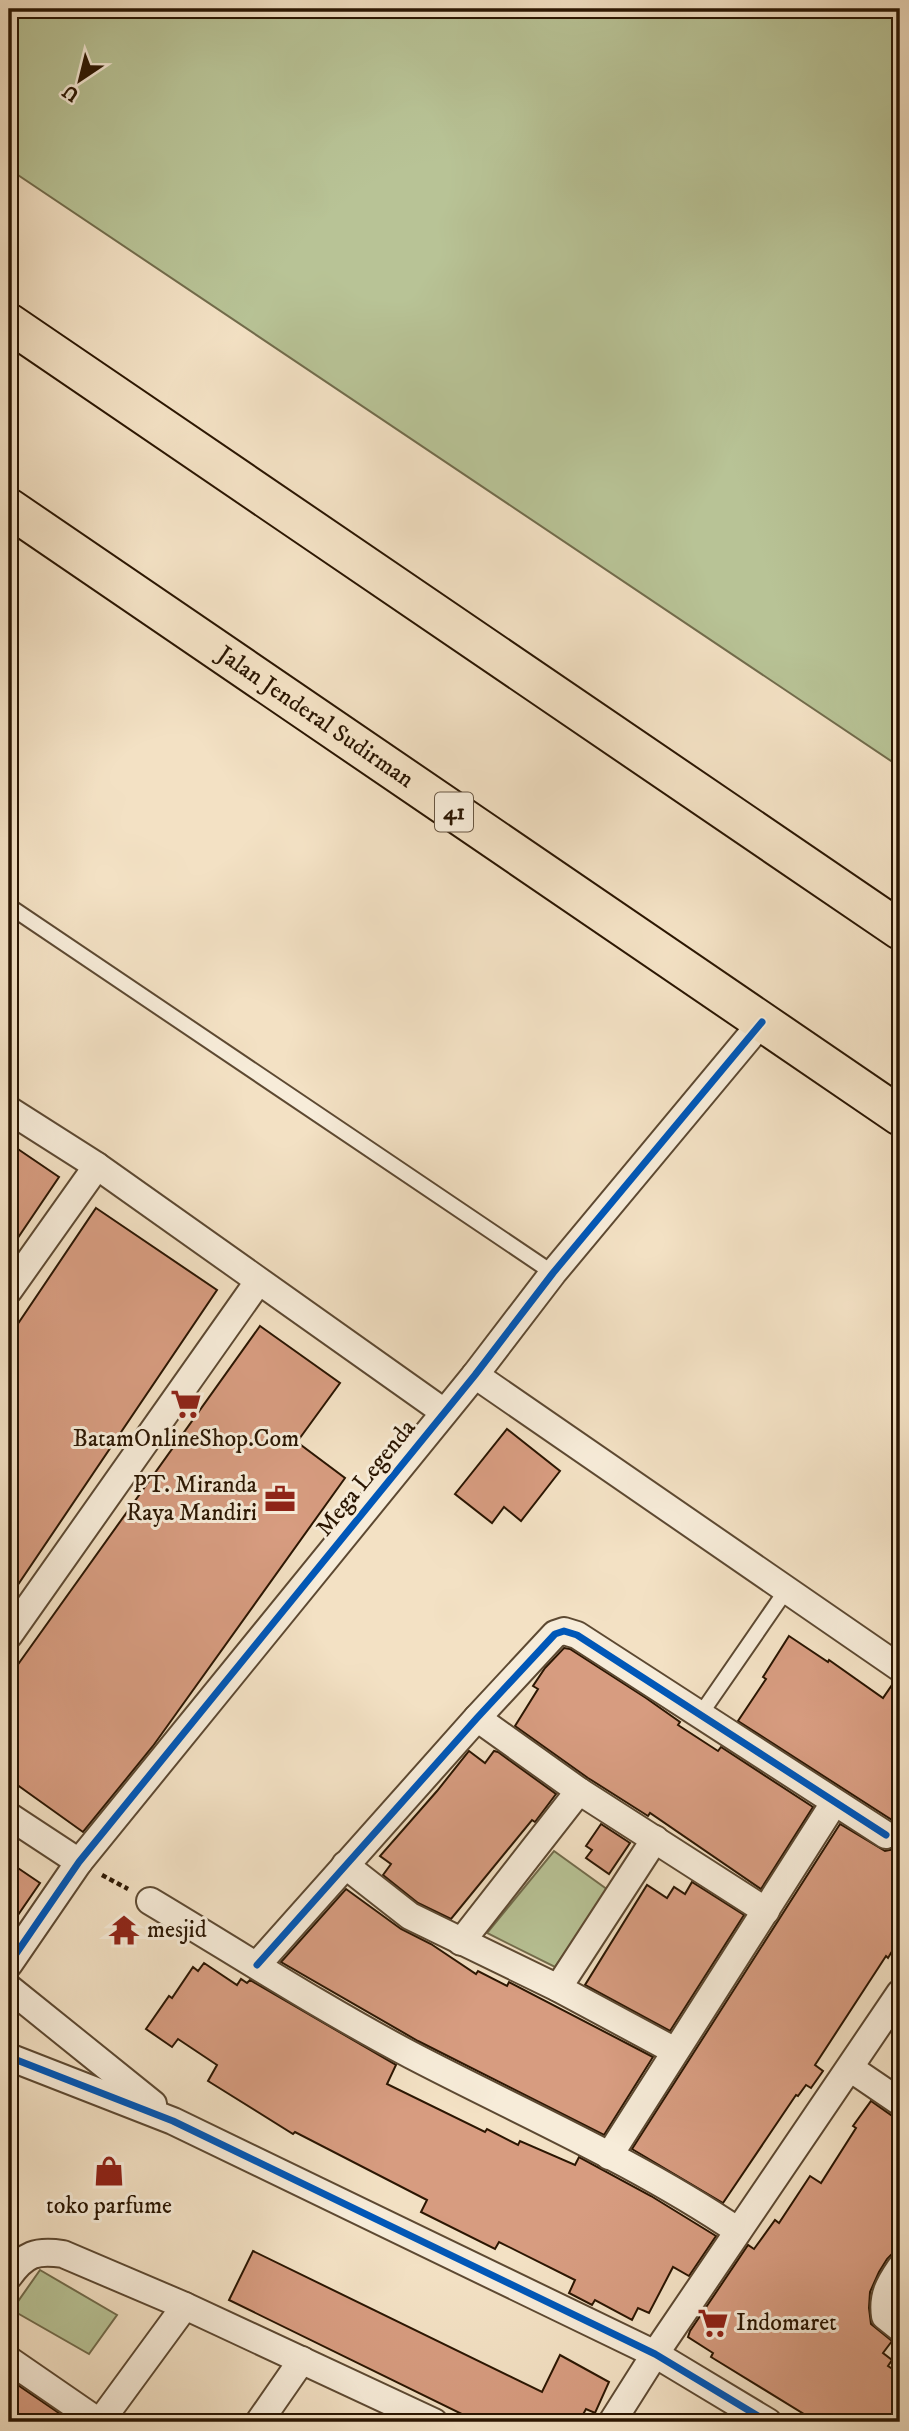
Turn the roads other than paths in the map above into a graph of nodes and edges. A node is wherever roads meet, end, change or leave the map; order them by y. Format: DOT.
graph roads {
  1 [pos="9,323"];
  2 [pos="9,508"];
  3 [pos="9,906"];
  4 [pos="900,930"];
  5 [pos="762,1022"];
  6 [pos="9,1110"];
  7 [pos="900,1116"];
  8 [pos="97,1166"];
  9 [pos="553,1273"];
  10 [pos="258,1282"];
  11 [pos="9,1290"];
  12 [pos="475,1375"];
  13 [pos="444,1412"];
  14 [pos="787,1589"];
  15 [pos="9,1635"];
  16 [pos="900,1668"];
  17 [pos="700,1715"];
  18 [pos="477,1718"];
  19 [pos="579,1791"];
  20 [pos="834,1803"];
  21 [pos="9,1815"];
  22 [pos="886,1835"];
  23 [pos="655,1839"];
  24 [pos="79,1862"];
  25 [pos="345,1865"];
  26 [pos="150,1901"];
  27 [pos="766,1911"];
  28 [pos="461,1942"];
  29 [pos="9,1964"];
  30 [pos="257,1965"];
  31 [pos="9,1988"];
  32 [pos="558,1988"];
  33 [pos="900,1993"];
  34 [pos="676,2052"];
  35 [pos="9,2057"];
  36 [pos="850,2068"];
  37 [pos="900,2102"];
  38 [pos="173,2121"];
  39 [pos="609,2156"];
  40 [pos="738,2231"];
  41 [pos="900,2268"];
  42 [pos="9,2276"];
  43 [pos="185,2306"];
  44 [pos="900,2328"];
  45 [pos="655,2354"];
  46 [pos="9,2360"];
  47 [pos="302,2360"];
  48 [pos="430,2421"];
  49 [pos="99,2422"];
  50 [pos="259,2422"];
  51 [pos="612,2422"];
  52 [pos="768,2422"];
  1 -- 4 [label="highway"];
  2 -- 5 [label="highway, Jalan Jenderal Sudirman / 41"];
  3 -- 9 [label="lane"];
  5 -- 7 [label="highway, Jalan Jenderal Sudirman / 41"];
  5 -- 9 [label="street, Mega Legenda"];
  6 -- 8 [label="street, Mega Legenda"];
  8 -- 10 [label="street, Mega Legenda"];
  8 -- 11 [label="street"];
  9 -- 12 [label="street, Mega Legenda"];
  10 -- 13 [label="street, Mega Legenda"];
  10 -- 15 [label="street"];
  12 -- 13 [label="street, Mega Legenda"];
  12 -- 14 [label="street"];
  13 -- 24 [label="street, Mega Legenda"];
  14 -- 16 [label="street"];
  14 -- 17 [label="lane"];
  17 -- 18 [label="street"];
  17 -- 20 [label="street"];
  18 -- 19 [label="street"];
  18 -- 25 [label="street"];
  19 -- 23 [label="street"];
  19 -- 28 [label="street"];
  20 -- 22 [label="street"];
  20 -- 27 [label="street"];
  21 -- 24 [label="street"];
  23 -- 27 [label="street"];
  23 -- 32 [label="street"];
  24 -- 29 [label="street, Mega Legenda"];
  25 -- 28 [label="street"];
  25 -- 30 [label="street"];
  26 -- 30 [label="street"];
  27 -- 34 [label="street"];
  28 -- 32 [label="street"];
  30 -- 39 [label="street"];
  31 -- 38 [label="street"];
  32 -- 34 [label="street"];
  33 -- 36 [label="street"];
  34 -- 39 [label="street"];
  35 -- 38 [label="street"];
  36 -- 37 [label="street"];
  36 -- 40 [label="street"];
  38 -- 45 [label="street"];
  39 -- 40 [label="street"];
  40 -- 45 [label="street"];
  41 -- 44 [label="street"];
  42 -- 43 [label="street"];
  43 -- 47 [label="street"];
  43 -- 49 [label="street"];
  45 -- 51 [label="street"];
  45 -- 52 [label="street"];
  46 -- 49 [label="street"];
  47 -- 48 [label="street"];
  47 -- 50 [label="street"];
}
